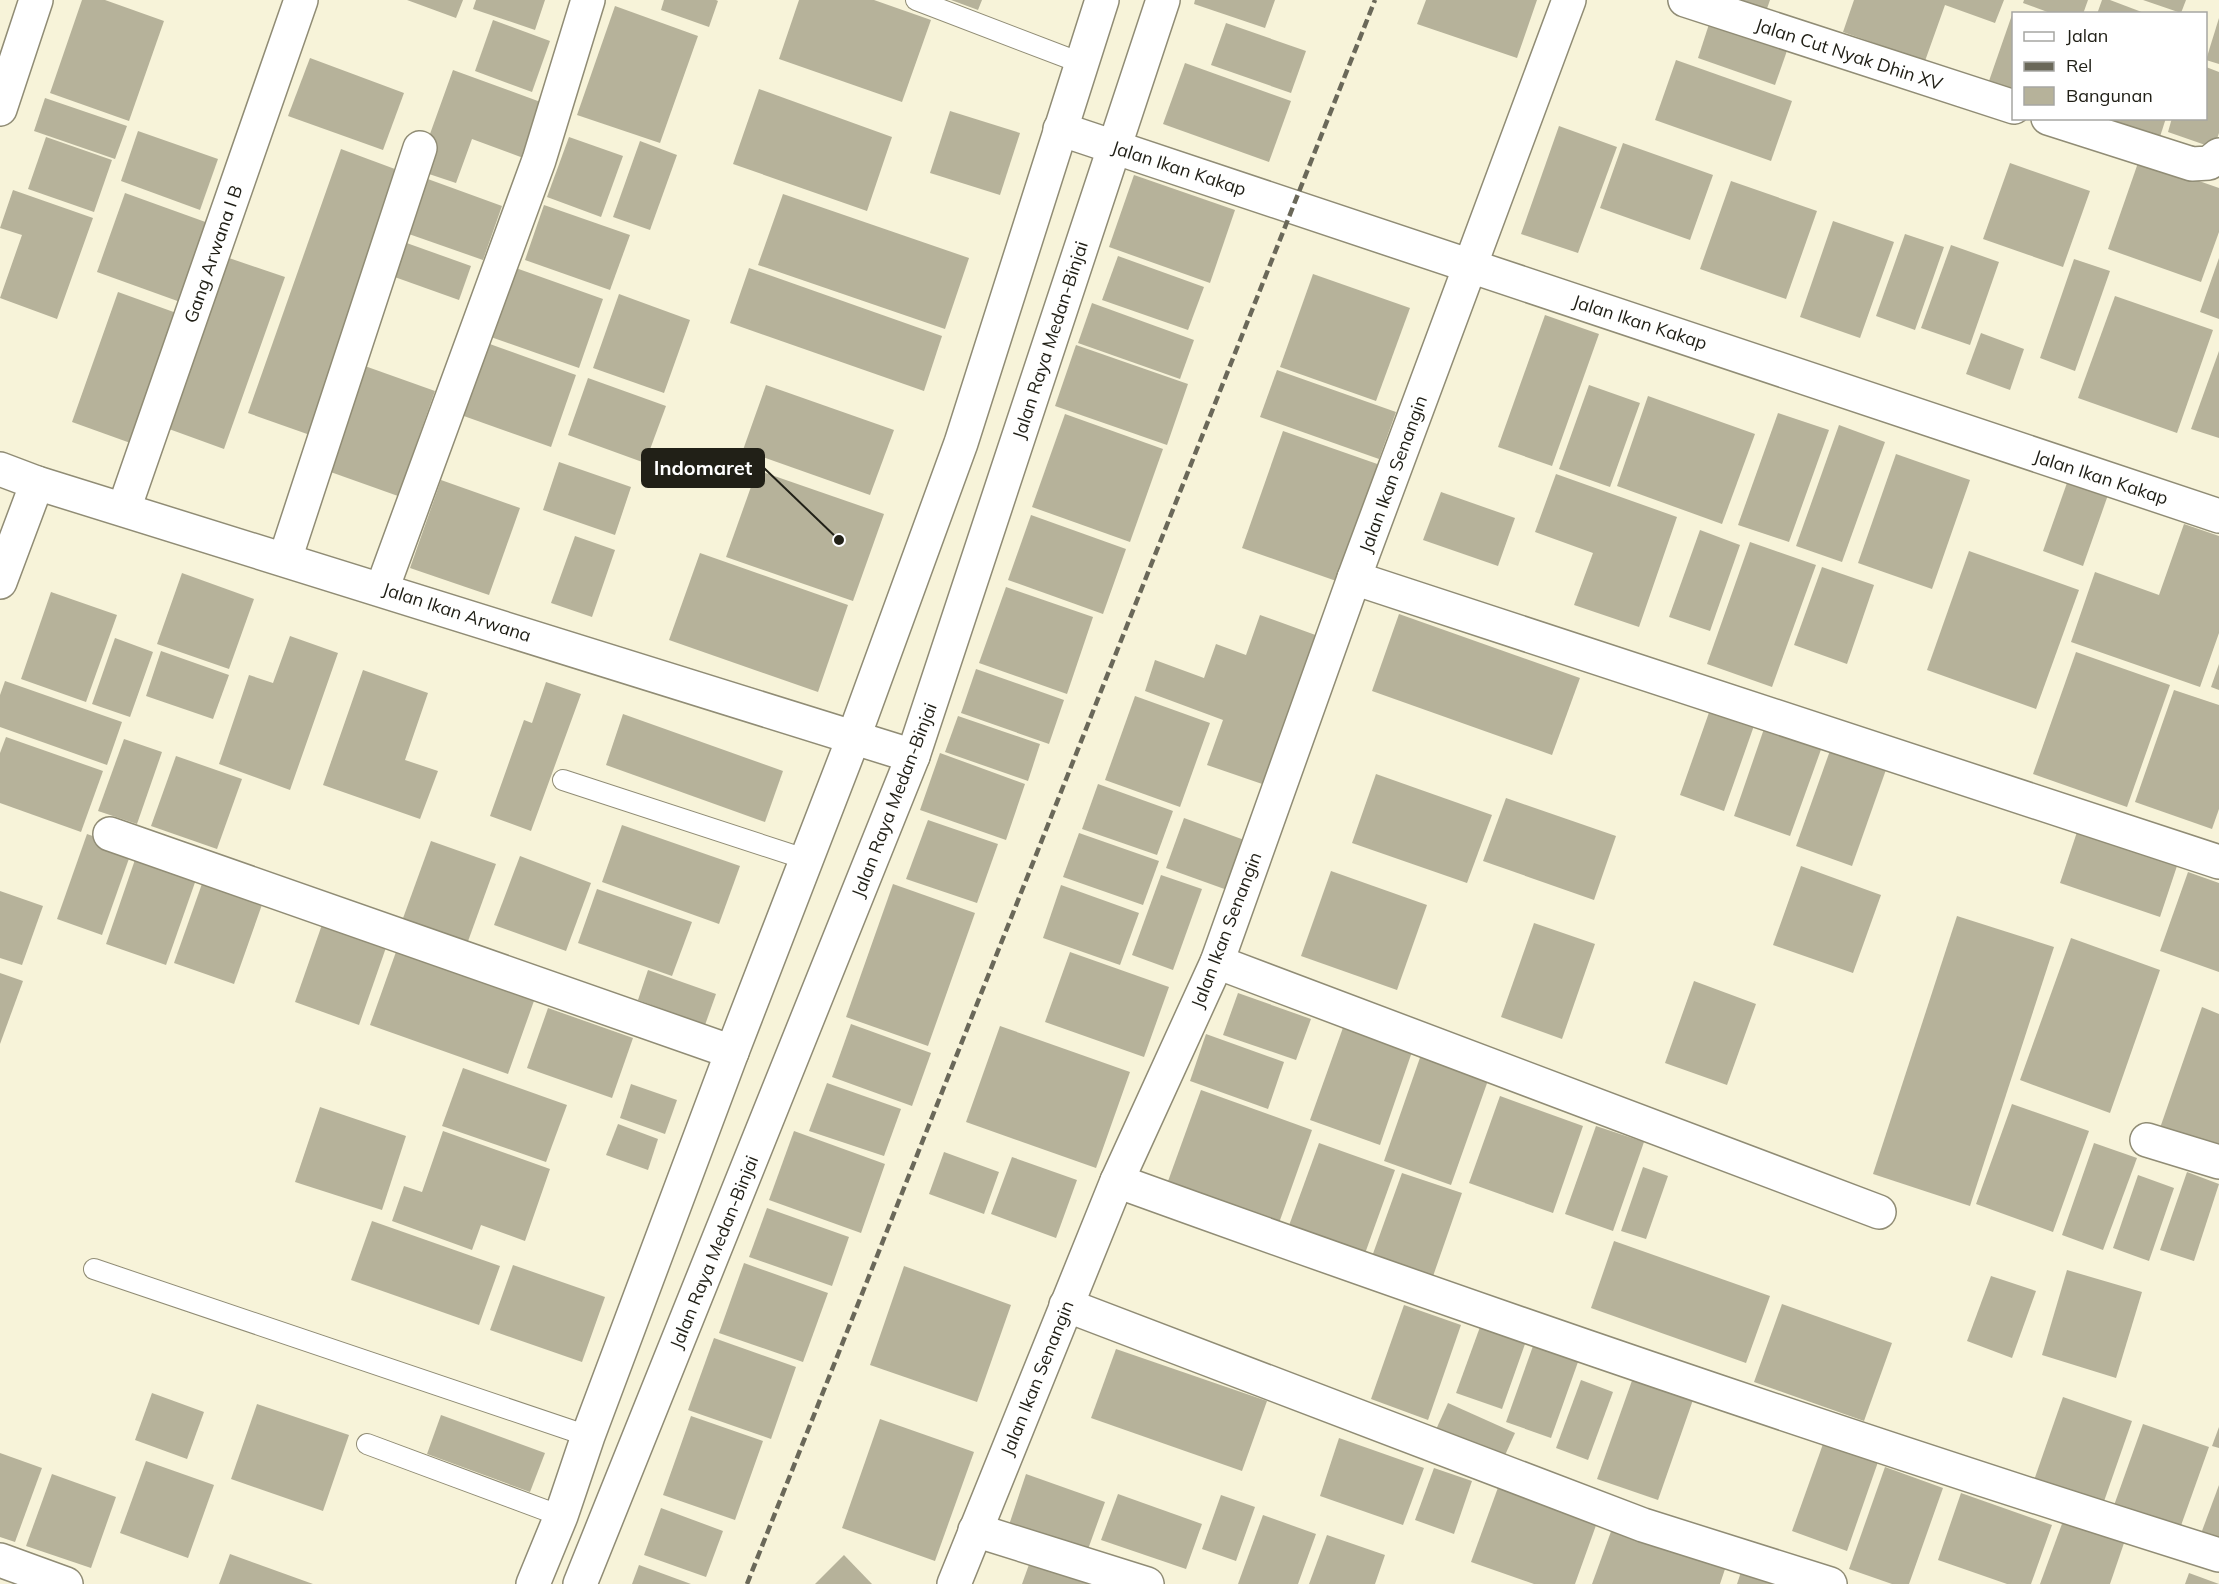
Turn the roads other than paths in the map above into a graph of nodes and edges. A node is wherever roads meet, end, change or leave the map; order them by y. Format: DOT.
graph roads {
  1 [pos="36,0"];
  2 [pos="301,0"];
  3 [pos="588,0"];
  4 [pos="916,0"];
  5 [pos="1102,0"];
  6 [pos="1163,0"];
  7 [pos="1569,0"];
  8 [pos="1685,0"];
  9 [pos="1082,63"];
  10 [pos="2012,107"];
  11 [pos="0,109"];
  12 [pos="2054,120"];
  13 [pos="1060,129"];
  14 [pos="420,147"];
  15 [pos="1114,147"];
  16 [pos="2219,155"];
  17 [pos="1470,266"];
  18 [pos="0,469"];
  19 [pos="37,483"];
  20 [pos="124,509"];
  21 [pos="2219,516"];
  22 [pos="285,559"];
  23 [pos="1354,578"];
  24 [pos="0,582"];
  25 [pos="382,589"];
  26 [pos="853,739"];
  27 [pos="913,756"];
  28 [pos="563,780"];
  29 [pos="110,834"];
  30 [pos="806,859"];
  31 [pos="2219,862"];
  32 [pos="1217,962"];
  33 [pos="732,1052"];
  34 [pos="2147,1140"];
  35 [pos="2219,1162"];
  36 [pos="1117,1181"];
  37 [pos="1878,1212"];
  38 [pos="94,1269"];
  39 [pos="1066,1305"];
  40 [pos="588,1436"];
  41 [pos="367,1444"];
  42 [pos="561,1516"];
  43 [pos="975,1530"];
  44 [pos="2219,1555"];
  45 [pos="0,1560"];
  46 [pos="66,1584"];
  47 [pos="533,1584"];
  48 [pos="580,1584"];
  49 [pos="954,1584"];
  50 [pos="1148,1584"];
  51 [pos="1830,1584"];
  1 -- 11 [label="street"];
  2 -- 20 [label="street, Gang Arwana I B"];
  3 -- 25 [label="street"];
  4 -- 9 [label="lane"];
  5 -- 9 [label="street"];
  6 -- 15 [label="street, Jalan Raya Medan-Binjai"];
  7 -- 17 [label="street, Jalan Ikan Senangin"];
  8 -- 10 [label="street, Jalan Cut Nyak Dhin XV"];
  9 -- 13 [label="street"];
  12 -- 16 [label="street"];
  13 -- 15 [label="street, Jalan Ikan Kakap"];
  13 -- 26 [label="street"];
  14 -- 22 [label="street"];
  15 -- 17 [label="street, Jalan Ikan Kakap"];
  15 -- 27 [label="street, Jalan Raya Medan-Binjai"];
  17 -- 21 [label="street, Jalan Ikan Kakap"];
  17 -- 23 [label="street, Jalan Ikan Senangin"];
  18 -- 19 [label="street, Jalan Ikan Arwana"];
  19 -- 20 [label="street, Jalan Ikan Arwana"];
  19 -- 24 [label="street"];
  20 -- 22 [label="street, Jalan Ikan Arwana"];
  22 -- 25 [label="street, Jalan Ikan Arwana"];
  23 -- 31 [label="street"];
  23 -- 32 [label="street, Jalan Ikan Senangin"];
  25 -- 26 [label="street, Jalan Ikan Arwana"];
  26 -- 27 [label="street, Jalan Ikan Arwana"];
  26 -- 30 [label="street"];
  27 -- 48 [label="street, Jalan Raya Medan-Binjai"];
  28 -- 30 [label="lane"];
  29 -- 33 [label="street"];
  30 -- 33 [label="street"];
  32 -- 36 [label="street, Jalan Ikan Senangin"];
  32 -- 37 [label="street"];
  33 -- 40 [label="street"];
  34 -- 35 [label="street"];
  36 -- 39 [label="street, Jalan Ikan Senangin"];
  36 -- 44 [label="street"];
  38 -- 40 [label="lane"];
  39 -- 43 [label="street, Jalan Ikan Senangin"];
  39 -- 51 [label="street"];
  40 -- 42 [label="street"];
  41 -- 42 [label="lane"];
  42 -- 47 [label="street"];
  43 -- 49 [label="street, Jalan Ikan Senangin"];
  43 -- 50 [label="street"];
  45 -- 46 [label="street"];
}
